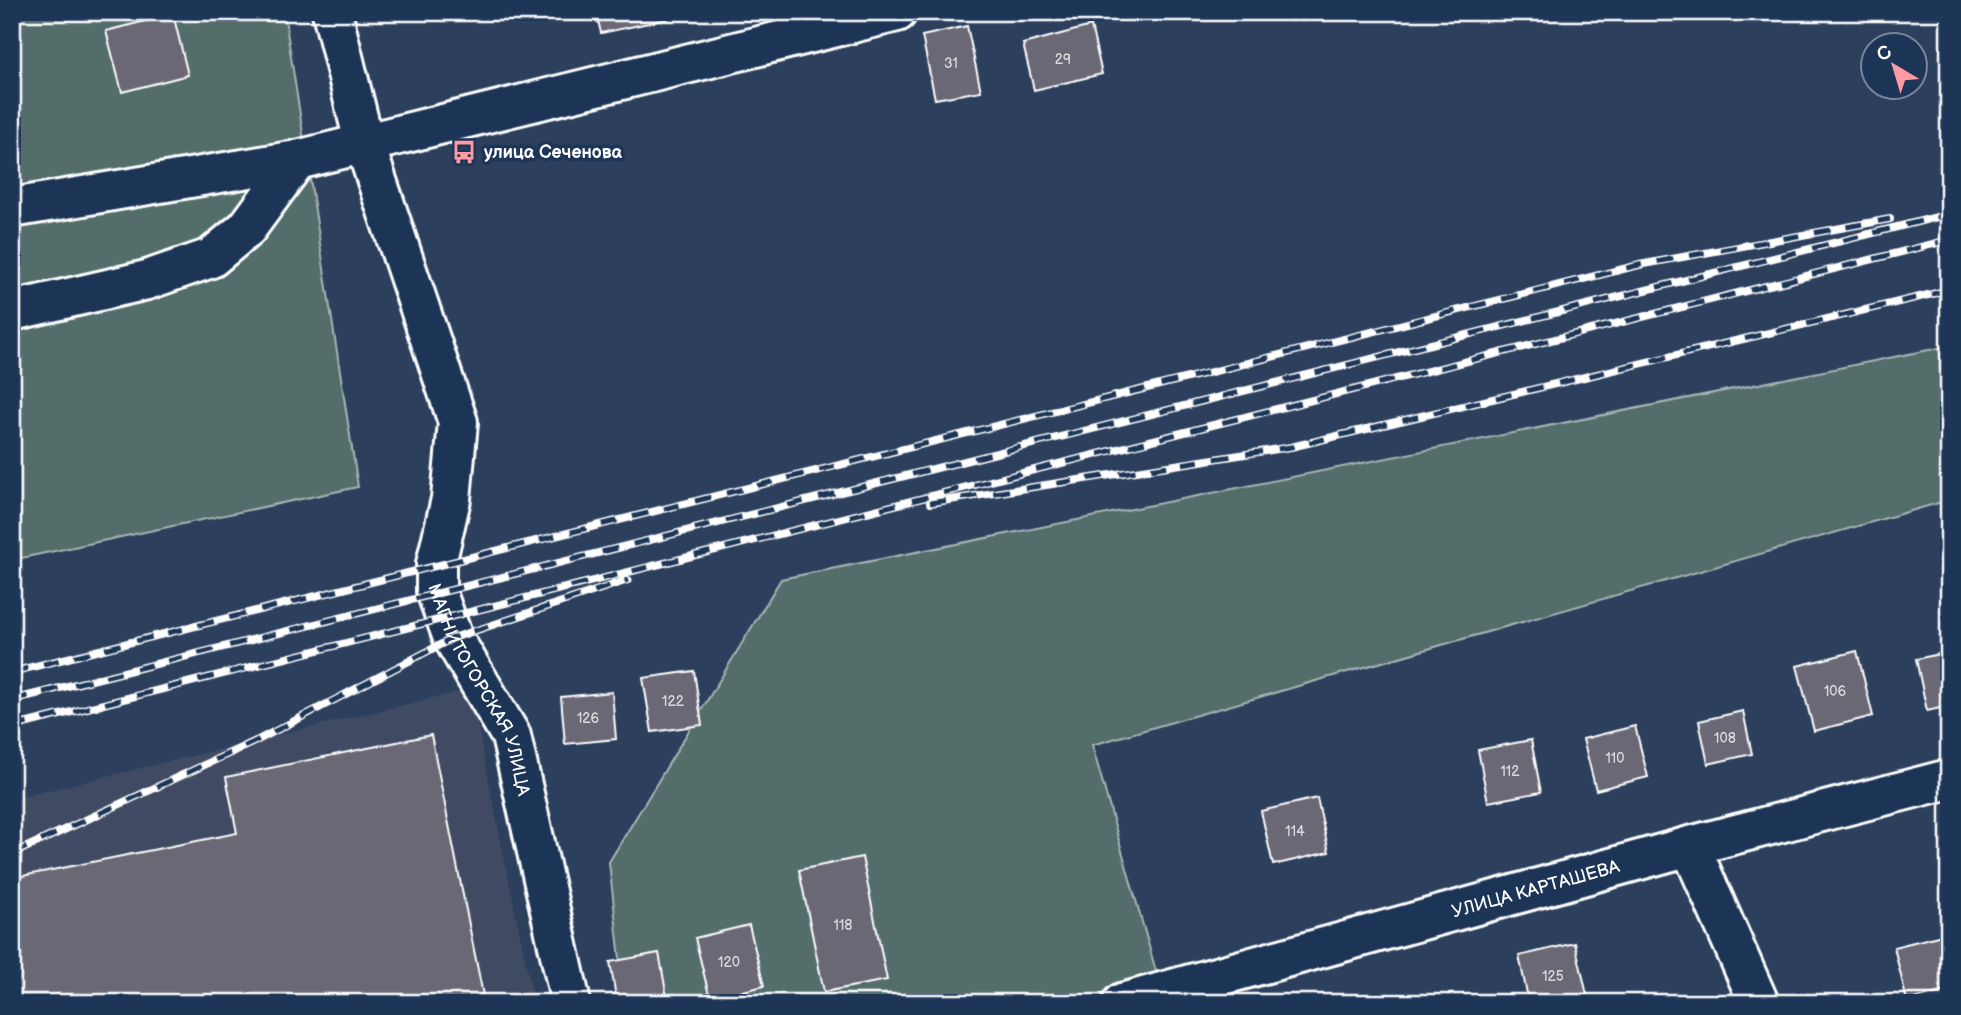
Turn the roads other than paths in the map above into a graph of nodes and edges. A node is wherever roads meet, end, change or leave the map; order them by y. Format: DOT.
graph roads {
  1 [pos="332,12"];
  2 [pos="897,12"];
  3 [pos="364,142"];
  4 [pos="297,160"];
  5 [pos="12,208"];
  6 [pos="12,311"];
  7 [pos="1949,779"];
  8 [pos="1690,846"];
  9 [pos="571,1003"];
  10 [pos="1122,1003"];
  11 [pos="1759,1003"];
  1 -- 3 [label="street, МАГНИТОГОРСКАЯ УЛИЦА"];
  2 -- 3 [label="street"];
  3 -- 4 [label="street"];
  3 -- 9 [label="street, МАГНИТОГОРСКАЯ УЛИЦА"];
  4 -- 5 [label="street"];
  4 -- 6 [label="street"];
  7 -- 8 [label="street, УЛИЦА КАРТАШЕВА"];
  8 -- 10 [label="street, УЛИЦА КАРТАШЕВА"];
  8 -- 11 [label="street"];
}
